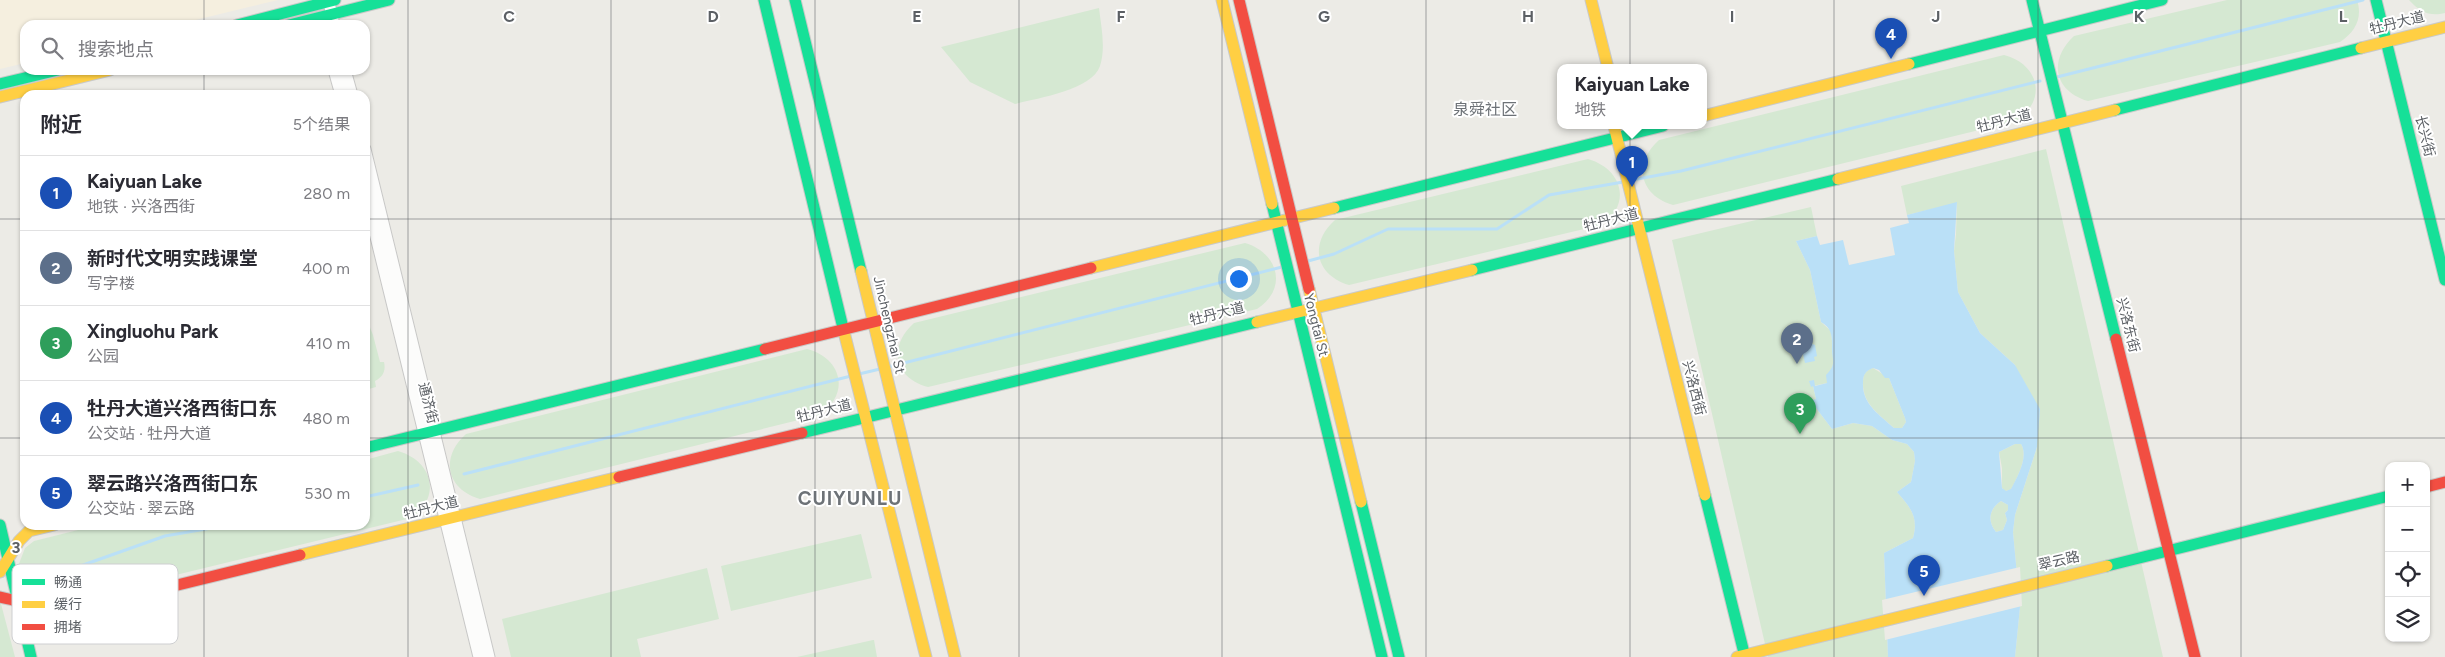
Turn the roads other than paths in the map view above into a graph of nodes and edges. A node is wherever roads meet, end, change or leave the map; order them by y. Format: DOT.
graph roads {
  1 [pos="390,0"];
  2 [pos="764,0"];
  3 [pos="794,0"];
  4 [pos="1222,0"];
  5 [pos="1239,0"];
  6 [pos="1582,0"];
  7 [pos="1591,0"];
  8 [pos="2024,0"];
  9 [pos="2032,0"];
  10 [pos="2162,0"];
  11 [pos="2376,0"];
  12 [pos="2386,0"];
  13 [pos="325,1"];
  14 [pos="256,20"];
  15 [pos="328,20"];
  16 [pos="2445,27"];
  17 [pos="2036,31"];
  18 [pos="2391,40"];
  19 [pos="1599,64"];
  20 [pos="1607,64"];
  21 [pos="37,75"];
  22 [pos="90,75"];
  23 [pos="335,75"];
  24 [pos="346,75"];
  25 [pos="0,84"];
  26 [pos="29,90"];
  27 [pos="340,90"];
  28 [pos="351,90"];
  29 [pos="20,92"];
  30 [pos="0,97"];
  31 [pos="1707,115"];
  32 [pos="2058,123"];
  33 [pos="1645,129"];
  34 [pos="1621,133"];
  35 [pos="370,171"];
  36 [pos="370,210"];
  37 [pos="1292,217"];
  38 [pos="1275,220"];
  39 [pos="1642,228"];
  40 [pos="2445,241"];
  41 [pos="2445,280"];
  42 [pos="1314,306"];
  43 [pos="1297,310"];
  44 [pos="873,321"];
  45 [pos="843,328"];
  46 [pos="894,410"];
  47 [pos="865,417"];
  48 [pos="430,432"];
  49 [pos="370,447"];
  50 [pos="2445,482"];
  51 [pos="2430,486"];
  52 [pos="2445,493"];
  53 [pos="2430,496"];
  54 [pos="2385,497"];
  55 [pos="2385,507"];
  56 [pos="450,519"];
  57 [pos="0,525"];
  58 [pos="34,530"];
  59 [pos="2166,556"];
  60 [pos="2,567"];
  61 [pos="178,585"];
  62 [pos="9,599"];
  63 [pos="12,612"];
  64 [pos="1874,627"];
  65 [pos="19,644"];
  66 [pos="26,644"];
  67 [pos="1747,656"];
  68 [pos="22,657"];
  69 [pos="31,657"];
  70 [pos="479,657"];
  71 [pos="489,657"];
  72 [pos="926,657"];
  73 [pos="955,657"];
  74 [pos="1382,657"];
  75 [pos="1398,657"];
  76 [pos="1779,657"];
  77 [pos="2187,657"];
  78 [pos="2195,657"];
  1 -- 15 [label="main road"];
  2 -- 45 [label="main road"];
  3 -- 44 [label="main road, Jinchengzhai St"];
  4 -- 38 [label="main road, Yongtai St"];
  5 -- 37 [label="main road, Yongtai St"];
  6 -- 19 [label="main road"];
  7 -- 20 [label="main road"];
  8 -- 17 [label="main road, 兴洛东街"];
  9 -- 17 [label="main road, 兴洛东街"];
  10 -- 17 [label="main road"];
  11 -- 18 [label="main road, 长兴街"];
  12 -- 18 [label="main road, 长兴街"];
  13 -- 14 [label="main road"];
  13 -- 15 [label="street"];
  16 -- 18 [label="main road, 牡丹大道"];
  17 -- 31 [label="main road"];
  17 -- 32 [label="main road, 兴洛东街"];
  18 -- 32 [label="main road, 牡丹大道"];
  18 -- 40 [label="main road, 长兴街"];
  18 -- 41 [label="main road, 长兴街"];
  21 -- 25 [label="main road"];
  22 -- 26 [label="main road"];
  23 -- 27 [label="street"];
  24 -- 28 [label="street"];
  29 -- 30 [label="main road"];
  32 -- 39 [label="main road, 牡丹大道"];
  32 -- 59 [label="main road, 兴洛东街"];
  33 -- 34 [label="main road"];
  34 -- 37 [label="main road"];
  34 -- 39 [label="main road, 兴洛西街"];
  35 -- 48 [label="street, 通济街"];
  36 -- 48 [label="street, 通济街"];
  37 -- 38 [label="main road"];
  37 -- 42 [label="main road, Yongtai St"];
  38 -- 43 [label="main road, Yongtai St"];
  38 -- 44 [label="main road"];
  39 -- 42 [label="main road, 牡丹大道"];
  39 -- 67 [label="main road, 兴洛西街"];
  42 -- 43 [label="main road, 牡丹大道"];
  42 -- 75 [label="main road, Yongtai St"];
  43 -- 46 [label="main road, 牡丹大道"];
  43 -- 74 [label="main road, Yongtai St"];
  44 -- 45 [label="main road"];
  44 -- 46 [label="main road, Jinchengzhai St"];
  45 -- 47 [label="main road"];
  45 -- 48 [label="main road"];
  46 -- 47 [label="main road, 牡丹大道"];
  46 -- 73 [label="main road, Jinchengzhai St"];
  47 -- 56 [label="main road, 牡丹大道"];
  47 -- 72 [label="main road"];
  48 -- 49 [label="main road"];
  48 -- 56 [label="street, 通济街"];
  50 -- 51 [label="main road"];
  52 -- 53 [label="main road"];
  54 -- 59 [label="main road, 翠云路"];
  55 -- 59 [label="main road, 翠云路"];
  56 -- 61 [label="main road, 牡丹大道"];
  56 -- 70 [label="street, 通济街"];
  56 -- 71 [label="street, 通济街"];
  57 -- 60 [label="main road"];
  58 -- 60 [label="main road"];
  59 -- 64 [label="main road, 翠云路"];
  59 -- 77 [label="main road, 兴洛东街"];
  59 -- 78 [label="main road, 兴洛东街"];
  60 -- 62 [label="main road"];
  62 -- 63 [label="main road"];
  64 -- 67 [label="main road, 翠云路"];
  64 -- 76 [label="main road, 翠云路"];
  65 -- 68 [label="main road"];
  66 -- 69 [label="main road"];
}
